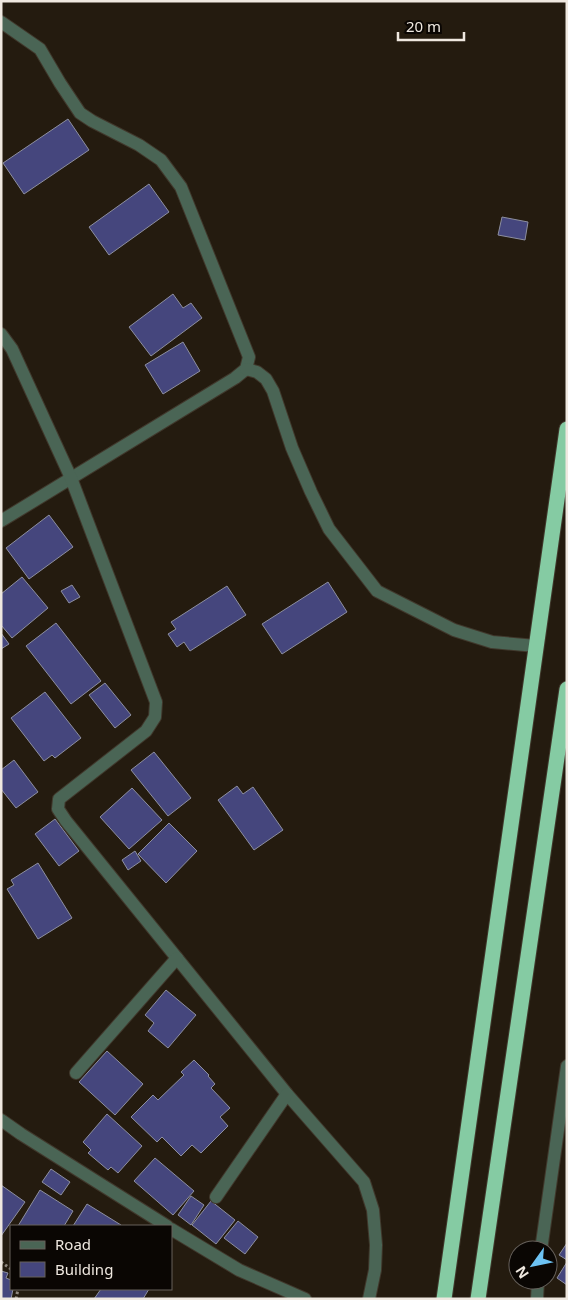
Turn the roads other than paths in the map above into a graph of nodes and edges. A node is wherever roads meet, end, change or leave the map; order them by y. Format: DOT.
graph roads {
  1 [pos="1,22"];
  2 [pos="1,334"];
  3 [pos="246,369"];
  4 [pos="567,429"];
  5 [pos="71,478"];
  6 [pos="1,521"];
  7 [pos="536,646"];
  8 [pos="567,689"];
  9 [pos="177,958"];
  10 [pos="567,1066"];
  11 [pos="76,1073"];
  12 [pos="287,1094"];
  13 [pos="1,1120"];
  14 [pos="216,1197"];
  15 [pos="165,1225"];
  16 [pos="172,1230"];
  17 [pos="542,1240"];
  18 [pos="305,1299"];
  19 [pos="369,1299"];
  20 [pos="444,1299"];
  21 [pos="478,1299"];
  1 -- 3 [label="street"];
  2 -- 5 [label="street"];
  3 -- 5 [label="street"];
  3 -- 7 [label="street"];
  4 -- 7 [label="highway"];
  5 -- 6 [label="street"];
  5 -- 9 [label="street"];
  7 -- 20 [label="highway"];
  8 -- 21 [label="highway"];
  9 -- 11 [label="street"];
  9 -- 12 [label="street"];
  10 -- 17 [label="street"];
  12 -- 14 [label="street"];
  12 -- 19 [label="street"];
  13 -- 15 [label="street"];
  16 -- 18 [label="street"];
}
